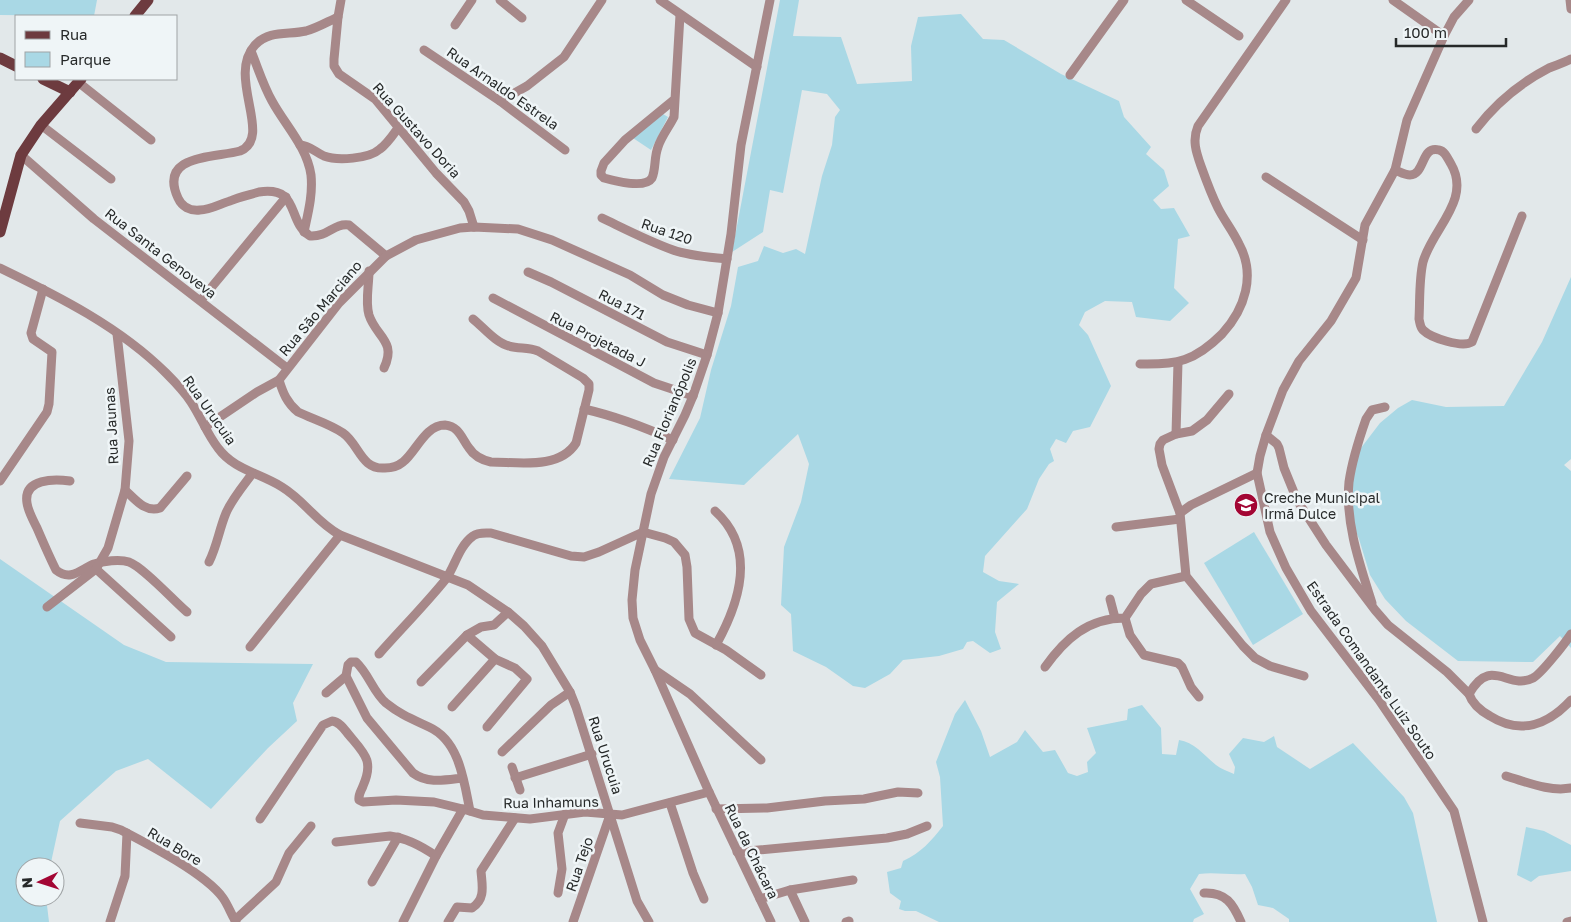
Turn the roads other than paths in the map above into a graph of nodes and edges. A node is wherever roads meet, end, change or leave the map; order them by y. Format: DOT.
graph roads {
  1 [pos="148,0"];
  2 [pos="341,0"];
  3 [pos="472,0"];
  4 [pos="500,0"];
  5 [pos="602,0"];
  6 [pos="660,0"];
  7 [pos="770,0"];
  8 [pos="1124,0"];
  9 [pos="1186,0"];
  10 [pos="1286,0"];
  11 [pos="1393,0"];
  12 [pos="1469,0"];
  13 [pos="1570,0"];
  14 [pos="1571,9"];
  15 [pos="136,15"];
  16 [pos="680,15"];
  17 [pos="338,17"];
  18 [pos="522,18"];
  19 [pos="455,25"];
  20 [pos="1239,36"];
  21 [pos="1444,36"];
  22 [pos="424,50"];
  23 [pos="251,51"];
  24 [pos="0,58"];
  25 [pos="1571,59"];
  26 [pos="15,66"];
  27 [pos="757,66"];
  28 [pos="1070,75"];
  29 [pos="45,80"];
  30 [pos="80,80"];
  31 [pos="70,92"];
  32 [pos="675,99"];
  33 [pos="500,101"];
  34 [pos="41,125"];
  35 [pos="398,128"];
  36 [pos="1476,129"];
  37 [pos="150,140"];
  38 [pos="300,145"];
  39 [pos="565,150"];
  40 [pos="21,155"];
  41 [pos="1396,170"];
  42 [pos="1266,177"];
  43 [pos="112,179"];
  44 [pos="286,197"];
  45 [pos="1522,216"];
  46 [pos="602,218"];
  47 [pos="2,219"];
  48 [pos="474,227"];
  49 [pos="0,232"];
  50 [pos="304,232"];
  51 [pos="1363,240"];
  52 [pos="386,256"];
  53 [pos="727,259"];
  54 [pos="0,268"];
  55 [pos="369,271"];
  56 [pos="528,272"];
  57 [pos="44,289"];
  58 [pos="493,298"];
  59 [pos="201,300"];
  60 [pos="718,313"];
  61 [pos="474,319"];
  62 [pos="118,334"];
  63 [pos="707,354"];
  64 [pos="1178,362"];
  65 [pos="1140,364"];
  66 [pos="287,368"];
  67 [pos="384,368"];
  68 [pos="279,380"];
  69 [pos="1229,394"];
  70 [pos="693,396"];
  71 [pos="1385,407"];
  72 [pos="584,409"];
  73 [pos="205,427"];
  74 [pos="1176,434"];
  75 [pos="1266,435"];
  76 [pos="673,440"];
  77 [pos="1257,473"];
  78 [pos="252,474"];
  79 [pos="187,476"];
  80 [pos="0,481"];
  81 [pos="70,481"];
  82 [pos="125,490"];
  83 [pos="715,511"];
  84 [pos="1180,516"];
  85 [pos="1116,527"];
  86 [pos="643,532"];
  87 [pos="340,535"];
  88 [pos="209,562"];
  89 [pos="98,566"];
  90 [pos="448,576"];
  91 [pos="1186,576"];
  92 [pos="1110,599"];
  93 [pos="48,607"];
  94 [pos="1375,610"];
  95 [pos="187,612"];
  96 [pos="508,612"];
  97 [pos="1115,618"];
  98 [pos="1125,618"];
  99 [pos="1571,634"];
  100 [pos="467,635"];
  101 [pos="171,637"];
  102 [pos="716,645"];
  103 [pos="250,647"];
  104 [pos="379,654"];
  105 [pos="495,659"];
  106 [pos="1045,667"];
  107 [pos="655,670"];
  108 [pos="761,675"];
  109 [pos="346,676"];
  110 [pos="1304,676"];
  111 [pos="421,682"];
  112 [pos="570,692"];
  113 [pos="326,693"];
  114 [pos="1468,694"];
  115 [pos="1199,697"];
  116 [pos="1571,700"];
  117 [pos="452,707"];
  118 [pos="487,727"];
  119 [pos="502,752"];
  120 [pos="592,754"];
  121 [pos="762,760"];
  122 [pos="512,767"];
  123 [pos="1506,776"];
  124 [pos="463,778"];
  125 [pos="515,778"];
  126 [pos="1571,788"];
  127 [pos="520,790"];
  128 [pos="709,792"];
  129 [pos="918,793"];
  130 [pos="670,804"];
  131 [pos="716,808"];
  132 [pos="466,810"];
  133 [pos="565,814"];
  134 [pos="610,815"];
  135 [pos="260,818"];
  136 [pos="515,818"];
  137 [pos="80,823"];
  138 [pos="310,826"];
  139 [pos="927,826"];
  140 [pos="127,833"];
  141 [pos="398,837"];
  142 [pos="336,842"];
  143 [pos="737,852"];
  144 [pos="436,856"];
  145 [pos="853,880"];
  146 [pos="372,882"];
  147 [pos="790,890"];
  148 [pos="558,893"];
  149 [pos="1204,893"];
  150 [pos="704,899"];
  151 [pos="760,899"];
  152 [pos="235,921"];
  153 [pos="110,922"];
  154 [pos="402,922"];
  155 [pos="448,922"];
  156 [pos="573,922"];
  157 [pos="648,922"];
  158 [pos="771,922"];
  159 [pos="805,922"];
  160 [pos="1241,922"];
  161 [pos="1483,922"];
  1 -- 15 [label="main road"];
  2 -- 17 [label="street"];
  3 -- 19 [label="street"];
  4 -- 18 [label="street"];
  5 -- 33 [label="street"];
  6 -- 16 [label="street"];
  7 -- 27 [label="street, Rua Florianópolis"];
  8 -- 28 [label="street"];
  9 -- 20 [label="street"];
  10 -- 64 [label="street"];
  11 -- 21 [label="street"];
  12 -- 21 [label="street, Estrada Comandante Luiz Souto"];
  13 -- 14 [label="street"];
  16 -- 27 [label="street"];
  16 -- 32 [label="street"];
  17 -- 23 [label="street"];
  17 -- 35 [label="street, Rua Gustavo Doria"];
  21 -- 41 [label="street, Estrada Comandante Luiz Souto"];
  22 -- 33 [label="street, Rua Arnaldo Estrela"];
  23 -- 38 [label="street"];
  23 -- 44 [label="street"];
  24 -- 26 [label="main road"];
  25 -- 36 [label="street"];
  27 -- 53 [label="street, Rua Florianópolis"];
  29 -- 31 [label="main road"];
  30 -- 31 [label="main road"];
  30 -- 37 [label="street"];
  31 -- 34 [label="main road"];
  32 -- 32 [label="street"];
  33 -- 39 [label="street, Rua Arnaldo Estrela"];
  34 -- 40 [label="main road"];
  34 -- 43 [label="street"];
  35 -- 38 [label="street"];
  35 -- 48 [label="street, Rua Gustavo Doria"];
  38 -- 50 [label="street"];
  40 -- 47 [label="main road"];
  40 -- 59 [label="street, Rua Santa Genoveva"];
  41 -- 45 [label="street"];
  41 -- 51 [label="street, Estrada Comandante Luiz Souto"];
  42 -- 51 [label="street"];
  44 -- 50 [label="street"];
  44 -- 59 [label="street"];
  46 -- 53 [label="street, Rua 120"];
  47 -- 49 [label="main road"];
  48 -- 52 [label="street, Rua São Marciano"];
  48 -- 60 [label="street, Rua São Marciano"];
  50 -- 52 [label="street"];
  51 -- 75 [label="street, Estrada Comandante Luiz Souto"];
  52 -- 55 [label="street, Rua São Marciano"];
  53 -- 60 [label="street, Rua Florianópolis"];
  54 -- 57 [label="street, Rua Urucuia"];
  55 -- 66 [label="street, Rua São Marciano"];
  55 -- 67 [label="street"];
  56 -- 63 [label="street, Rua 171"];
  57 -- 62 [label="street, Rua Urucuia"];
  57 -- 80 [label="street"];
  58 -- 70 [label="street, Rua Projetada J"];
  59 -- 66 [label="street, Rua Santa Genoveva"];
  60 -- 63 [label="street, Rua Florianópolis"];
  61 -- 72 [label="street"];
  62 -- 73 [label="street, Rua Urucuia"];
  62 -- 82 [label="street, Rua Jaunas"];
  63 -- 70 [label="street, Rua Florianópolis"];
  64 -- 65 [label="street"];
  64 -- 74 [label="street"];
  66 -- 68 [label="street, Rua São Marciano"];
  68 -- 72 [label="street"];
  68 -- 73 [label="street, Rua São Marciano"];
  69 -- 74 [label="street"];
  70 -- 76 [label="street, Rua Florianópolis"];
  71 -- 94 [label="street"];
  72 -- 76 [label="street"];
  73 -- 78 [label="street, Rua Urucuia"];
  74 -- 84 [label="street"];
  75 -- 77 [label="street, Estrada Comandante Luiz Souto"];
  75 -- 94 [label="street"];
  76 -- 86 [label="street, Rua Florianópolis"];
  77 -- 84 [label="street"];
  77 -- 161 [label="street, Estrada Comandante Luiz Souto"];
  78 -- 87 [label="street, Rua Urucuia"];
  78 -- 88 [label="street"];
  79 -- 82 [label="street"];
  81 -- 89 [label="street"];
  82 -- 89 [label="street, Rua Jaunas"];
  83 -- 102 [label="street"];
  84 -- 85 [label="street"];
  84 -- 91 [label="street"];
  86 -- 90 [label="street"];
  86 -- 102 [label="street"];
  86 -- 107 [label="street, Rua Florianópolis"];
  87 -- 90 [label="street, Rua Urucuia"];
  87 -- 103 [label="street"];
  89 -- 93 [label="street, Rua Jaunas"];
  89 -- 95 [label="street"];
  89 -- 101 [label="street"];
  90 -- 96 [label="street, Rua Urucuia"];
  90 -- 104 [label="street"];
  91 -- 98 [label="street"];
  91 -- 110 [label="street"];
  92 -- 97 [label="street"];
  94 -- 114 [label="street"];
  96 -- 100 [label="street"];
  96 -- 112 [label="street, Rua Urucuia"];
  97 -- 98 [label="street"];
  97 -- 106 [label="street"];
  98 -- 115 [label="street"];
  99 -- 114 [label="street"];
  100 -- 105 [label="street"];
  100 -- 111 [label="street"];
  102 -- 108 [label="street"];
  105 -- 117 [label="street"];
  105 -- 118 [label="street"];
  107 -- 121 [label="street"];
  107 -- 128 [label="street, Rua Florianópolis"];
  109 -- 113 [label="street"];
  109 -- 124 [label="street"];
  109 -- 124 [label="street"];
  112 -- 119 [label="street"];
  112 -- 120 [label="street, Rua Urucuia"];
  114 -- 116 [label="street"];
  120 -- 125 [label="street"];
  120 -- 134 [label="street, Rua Urucuia"];
  122 -- 125 [label="street"];
  123 -- 126 [label="street"];
  124 -- 132 [label="street"];
  125 -- 127 [label="street"];
  128 -- 130 [label="street, Rua Inhamuns"];
  128 -- 131 [label="street, Rua da Chácara"];
  129 -- 131 [label="street"];
  130 -- 134 [label="street, Rua Inhamuns"];
  130 -- 150 [label="street"];
  131 -- 143 [label="street, Rua da Chácara"];
  132 -- 135 [label="street, Rua Inhamuns"];
  132 -- 136 [label="street, Rua Inhamuns"];
  132 -- 144 [label="street"];
  133 -- 134 [label="street, Rua Inhamuns"];
  133 -- 136 [label="street, Rua Inhamuns"];
  133 -- 148 [label="street"];
  134 -- 156 [label="street, Rua Tejo"];
  134 -- 157 [label="street, Rua Urucuia"];
  136 -- 155 [label="street"];
  137 -- 140 [label="street, Rua Bore"];
  138 -- 152 [label="street"];
  139 -- 143 [label="street"];
  140 -- 152 [label="street, Rua Bore"];
  140 -- 153 [label="street"];
  141 -- 142 [label="street"];
  141 -- 144 [label="street"];
  141 -- 146 [label="street"];
  143 -- 151 [label="street, Rua da Chácara"];
  144 -- 154 [label="street"];
  145 -- 147 [label="street"];
  147 -- 151 [label="street"];
  147 -- 159 [label="street"];
  149 -- 160 [label="street"];
  151 -- 158 [label="street, Rua da Chácara"];
}
